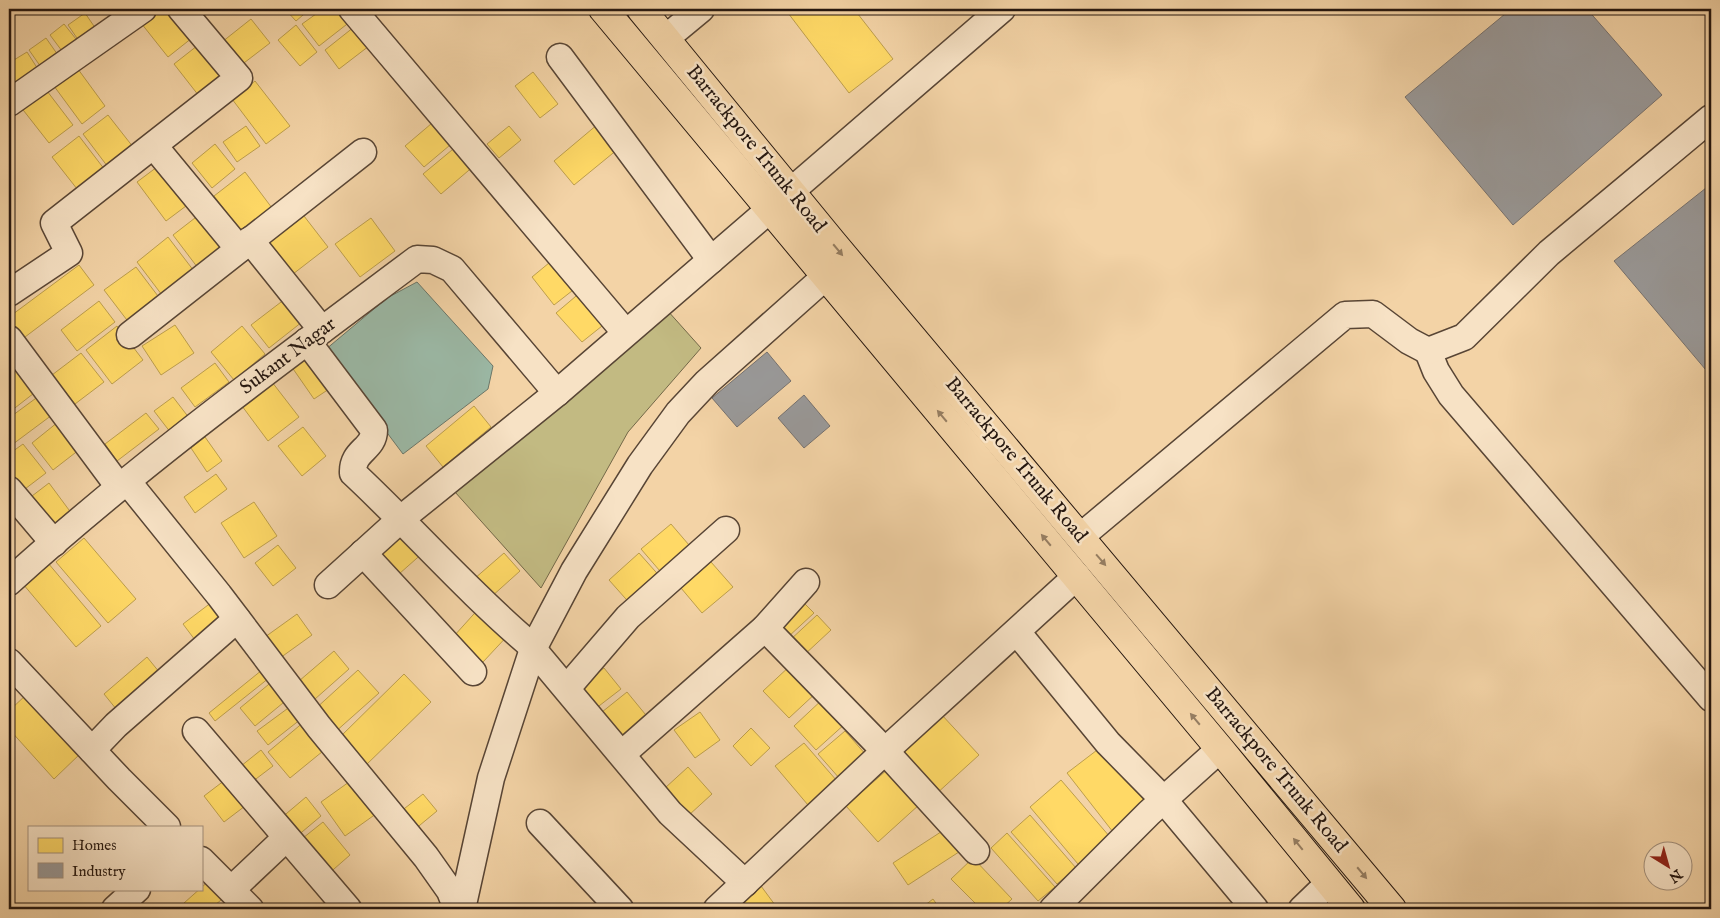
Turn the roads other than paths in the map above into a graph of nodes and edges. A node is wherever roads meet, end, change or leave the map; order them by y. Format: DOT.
graph roads {
  1 [pos="143,9"];
  2 [pos="181,9"];
  3 [pos="352,9"];
  4 [pos="603,9"];
  5 [pos="640,9"];
  6 [pos="701,9"];
  7 [pos="1002,9"];
  8 [pos="666,38"];
  9 [pos="560,57"];
  10 [pos="9,103"];
  11 [pos="1711,118"];
  12 [pos="154,146"];
  13 [pos="363,152"];
  14 [pos="781,201"];
  15 [pos="244,245"];
  16 [pos="711,260"];
  17 [pos="825,277"];
  18 [pos="9,293"];
  19 [pos="625,332"];
  20 [pos="130,335"];
  21 [pos="315,335"];
  22 [pos="9,339"];
  23 [pos="1428,351"];
  24 [pos="557,393"];
  25 [pos="123,484"];
  26 [pos="9,490"];
  27 [pos="402,518"];
  28 [pos="726,530"];
  29 [pos="1080,537"];
  30 [pos="54,543"];
  31 [pos="363,553"];
  32 [pos="1076,576"];
  33 [pos="10,580"];
  34 [pos="806,582"];
  35 [pos="328,585"];
  36 [pos="237,619"];
  37 [pos="765,628"];
  38 [pos="1017,632"];
  39 [pos="533,648"];
  40 [pos="9,662"];
  41 [pos="473,672"];
  42 [pos="567,688"];
  43 [pos="1711,698"];
  44 [pos="196,731"];
  45 [pos="1220,749"];
  46 [pos="92,750"];
  47 [pos="885,751"];
  48 [pos="622,754"];
  49 [pos="1163,800"];
  50 [pos="540,823"];
  51 [pos="166,826"];
  52 [pos="286,838"];
  53 [pos="976,851"];
  54 [pos="202,861"];
  55 [pos="745,883"];
  56 [pos="1329,883"];
  57 [pos="232,889"];
  58 [pos="136,890"];
  59 [pos="115,909"];
  60 [pos="250,909"];
  61 [pos="348,909"];
  62 [pos="457,909"];
  63 [pos="462,909"];
  64 [pos="620,909"];
  65 [pos="717,909"];
  66 [pos="1053,909"];
  67 [pos="1255,909"];
  68 [pos="1302,909"];
  69 [pos="1351,909"];
  70 [pos="1392,909"];
  1 -- 10 [label="street"];
  2 -- 12 [label="street"];
  3 -- 19 [label="street"];
  4 -- 14 [label="main road, Barrackpore Trunk Road"];
  5 -- 8 [label="main road, Barrackpore Trunk Road"];
  6 -- 8 [label="street"];
  7 -- 14 [label="street"];
  8 -- 14 [label="main road, Barrackpore Trunk Road"];
  9 -- 16 [label="street"];
  11 -- 23 [label="street"];
  12 -- 15 [label="street"];
  12 -- 18 [label="street"];
  13 -- 15 [label="street"];
  14 -- 16 [label="street"];
  14 -- 17 [label="main road, Barrackpore Trunk Road"];
  14 -- 29 [label="main road, Barrackpore Trunk Road, one-way"];
  15 -- 20 [label="street"];
  15 -- 21 [label="street"];
  16 -- 19 [label="street"];
  32 -- 17 [label="main road, Barrackpore Trunk Road, one-way"];
  17 -- 39 [label="street"];
  19 -- 24 [label="street"];
  21 -- 24 [label="street, Sukant Nagar"];
  21 -- 25 [label="street, Sukant Nagar"];
  21 -- 27 [label="street"];
  22 -- 25 [label="street"];
  23 -- 29 [label="street"];
  23 -- 43 [label="street"];
  24 -- 27 [label="street"];
  25 -- 30 [label="street, Sukant Nagar"];
  25 -- 36 [label="street"];
  26 -- 30 [label="street"];
  27 -- 31 [label="street"];
  27 -- 39 [label="street"];
  28 -- 42 [label="street"];
  29 -- 70 [label="main road, Barrackpore Trunk Road, one-way"];
  30 -- 33 [label="street, Sukant Nagar"];
  31 -- 35 [label="street"];
  31 -- 41 [label="street"];
  32 -- 38 [label="street"];
  45 -- 32 [label="main road, Barrackpore Trunk Road, one-way"];
  34 -- 37 [label="street"];
  36 -- 46 [label="street"];
  36 -- 62 [label="street"];
  37 -- 47 [label="street"];
  37 -- 48 [label="street"];
  38 -- 47 [label="street"];
  38 -- 49 [label="street"];
  39 -- 42 [label="street"];
  39 -- 63 [label="street"];
  40 -- 46 [label="street"];
  42 -- 48 [label="street"];
  44 -- 52 [label="street"];
  45 -- 49 [label="street"];
  56 -- 45 [label="main road, Barrackpore Trunk Road, one-way"];
  46 -- 51 [label="street"];
  47 -- 53 [label="street"];
  47 -- 55 [label="street"];
  48 -- 55 [label="street"];
  49 -- 66 [label="street"];
  49 -- 67 [label="street"];
  50 -- 64 [label="street"];
  52 -- 57 [label="street"];
  52 -- 61 [label="street"];
  54 -- 57 [label="street"];
  55 -- 65 [label="street"];
  56 -- 68 [label="street"];
  56 -- 69 [label="main road, Barrackpore Trunk Road"];
  57 -- 60 [label="street"];
  58 -- 59 [label="street"];
}
